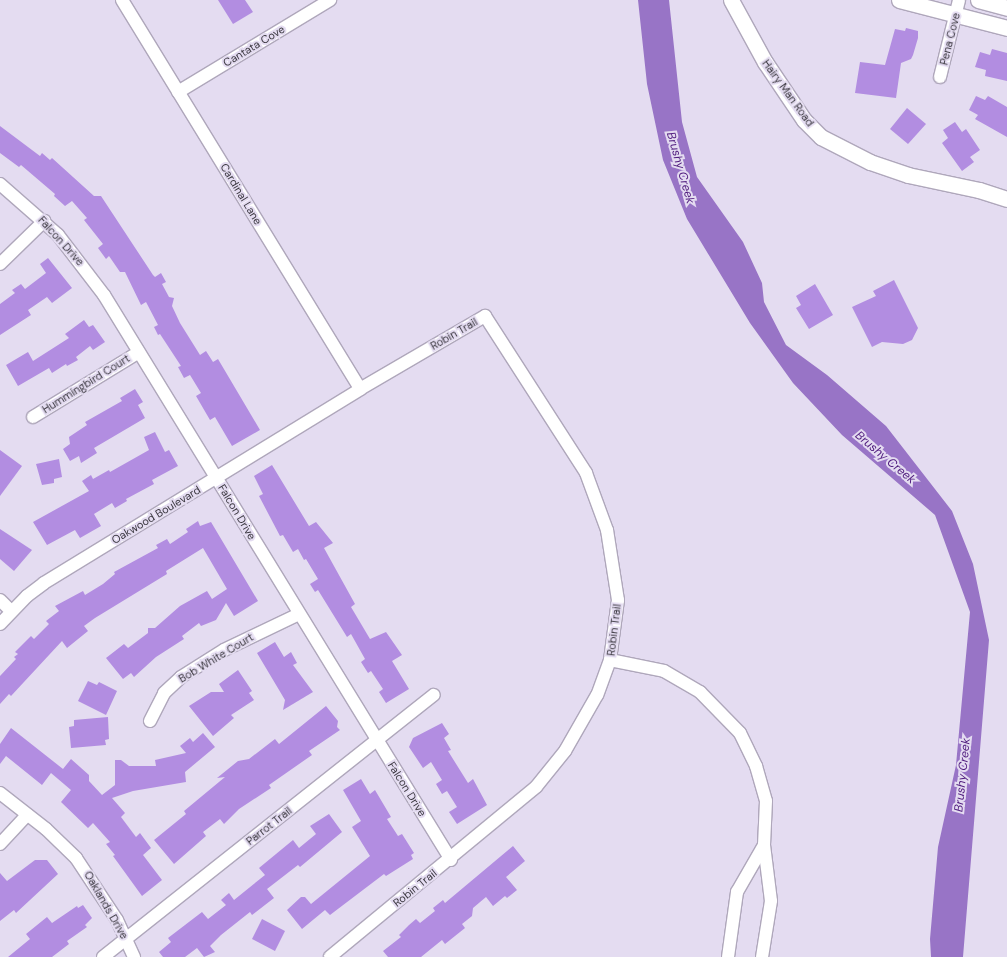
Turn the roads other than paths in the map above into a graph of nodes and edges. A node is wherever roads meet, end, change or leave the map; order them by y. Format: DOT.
graph roads {
  1 [pos="122,0"];
  2 [pos="330,0"];
  3 [pos="732,0"];
  4 [pos="899,0"];
  5 [pos="978,0"];
  6 [pos="958,7"];
  7 [pos="1007,8"];
  8 [pos="1007,28"];
  9 [pos="940,77"];
  10 [pos="178,92"];
  11 [pos="0,184"];
  12 [pos="1007,199"];
  13 [pos="44,221"];
  14 [pos="0,264"];
  15 [pos="139,352"];
  16 [pos="360,389"];
  17 [pos="33,417"];
  18 [pos="217,478"];
  19 [pos="0,600"];
  20 [pos="11,611"];
  21 [pos="299,614"];
  22 [pos="0,624"];
  23 [pos="610,660"];
  24 [pos="434,695"];
  25 [pos="150,721"];
  26 [pos="377,741"];
  27 [pos="0,793"];
  28 [pos="27,815"];
  29 [pos="0,844"];
  30 [pos="764,845"];
  31 [pos="451,860"];
  32 [pos="126,939"];
  33 [pos="103,957"];
  34 [pos="134,957"];
  35 [pos="330,957"];
  36 [pos="728,957"];
  37 [pos="762,957"];
  1 -- 10 [label="street, Cardinal Lane"];
  2 -- 10 [label="street, Cantata Cove"];
  3 -- 12 [label="street, Hairy Man Road"];
  4 -- 6 [label="street"];
  5 -- 7 [label="street"];
  6 -- 8 [label="street"];
  6 -- 9 [label="street, Pena Cove"];
  10 -- 16 [label="street, Cardinal Lane"];
  11 -- 13 [label="street, Falcon Drive"];
  13 -- 14 [label="street"];
  13 -- 15 [label="street, Falcon Drive"];
  15 -- 17 [label="street, Hummingbird Court"];
  15 -- 18 [label="street, Falcon Drive"];
  16 -- 18 [label="street, Oakwood Boulevard"];
  16 -- 23 [label="street, Robin Trail"];
  18 -- 20 [label="street, Oakwood Boulevard"];
  18 -- 21 [label="street, Falcon Drive"];
  19 -- 20 [label="street"];
  20 -- 22 [label="street, Oakwood Boulevard"];
  21 -- 25 [label="street, Bob White Court"];
  21 -- 26 [label="street, Falcon Drive"];
  23 -- 30 [label="street"];
  23 -- 31 [label="street, Robin Trail"];
  24 -- 26 [label="street, Parrot Trail"];
  26 -- 31 [label="street, Falcon Drive"];
  26 -- 32 [label="street, Parrot Trail"];
  27 -- 28 [label="street, Oaklands Drive"];
  28 -- 29 [label="street"];
  28 -- 32 [label="street, Oaklands Drive"];
  30 -- 36 [label="street"];
  30 -- 37 [label="street"];
  31 -- 35 [label="street, Robin Trail"];
  32 -- 33 [label="street, Parrot Trail"];
  32 -- 34 [label="street, Oaklands Drive"];
}
